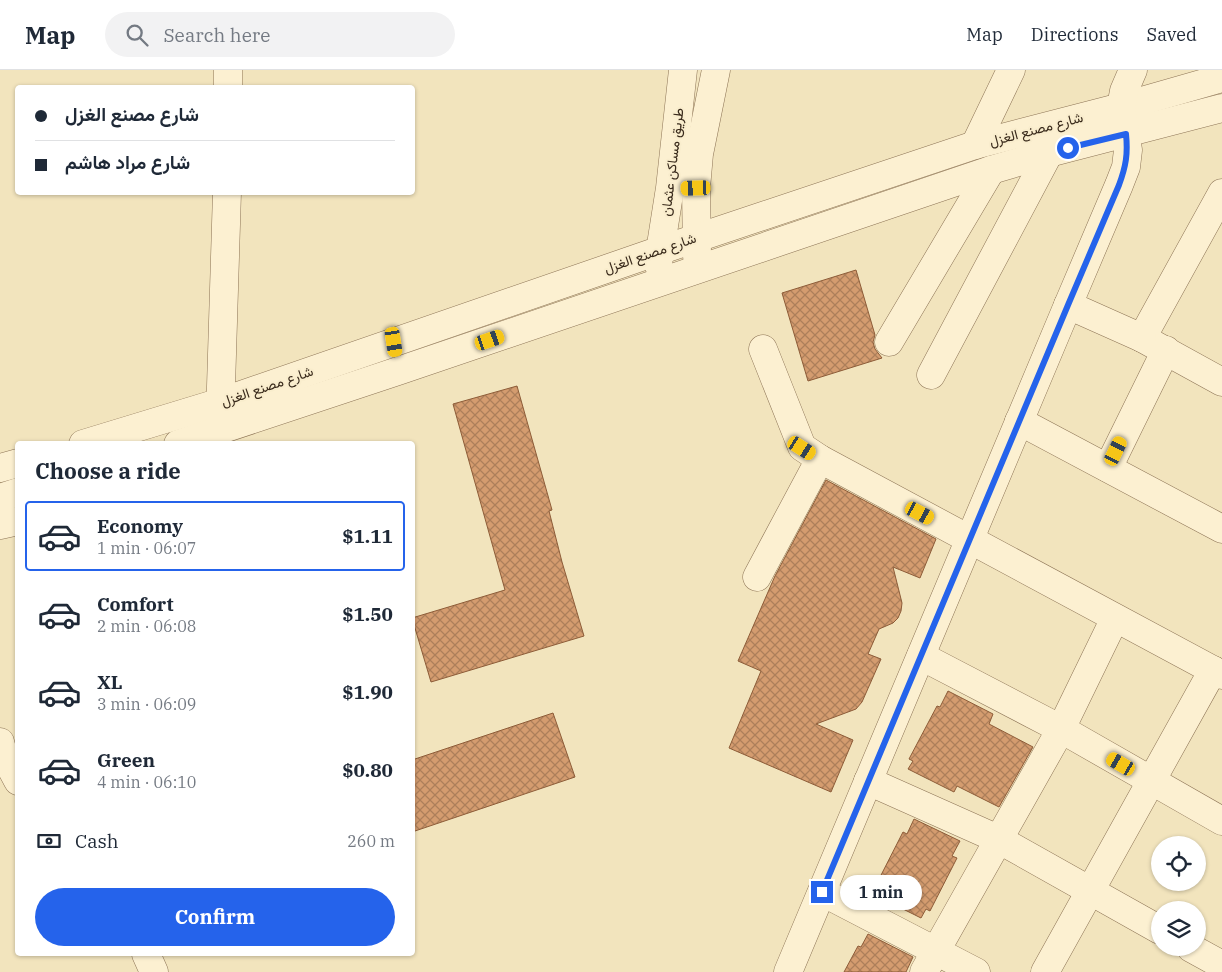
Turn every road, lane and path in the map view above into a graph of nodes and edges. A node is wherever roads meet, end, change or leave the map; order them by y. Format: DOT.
graph roads {
  1 [pos="228,70"];
  2 [pos="683,70"];
  3 [pos="716,70"];
  4 [pos="1011,70"];
  5 [pos="1134,70"];
  6 [pos="1222,78"];
  7 [pos="228,85"];
  8 [pos="1121,107"];
  9 [pos="1222,108"];
  10 [pos="1126,134"];
  11 [pos="975,145"];
  12 [pos="1049,153"];
  13 [pos="991,170"];
  14 [pos="683,188"];
  15 [pos="1222,193"];
  16 [pos="227,195"];
  17 [pos="696,238"];
  18 [pos="660,250"];
  19 [pos="698,270"];
  20 [pos="655,284"];
  21 [pos="1068,305"];
  22 [pos="394,342"];
  23 [pos="888,342"];
  24 [pos="1154,344"];
  25 [pos="763,349"];
  26 [pos="398,371"];
  27 [pos="931,375"];
  28 [pos="1222,382"];
  29 [pos="221,402"];
  30 [pos="176,416"];
  31 [pos="1019,421"];
  32 [pos="219,431"];
  33 [pos="93,441"];
  34 [pos="182,441"];
  35 [pos="189,441"];
  36 [pos="820,459"];
  37 [pos="15,464"];
  38 [pos="0,468"];
  39 [pos="1108,468"];
  40 [pos="15,493"];
  41 [pos="0,498"];
  42 [pos="15,522"];
  43 [pos="0,525"];
  44 [pos="1222,529"];
  45 [pos="969,540"];
  46 [pos="757,577"];
  47 [pos="1115,618"];
  48 [pos="920,656"];
  49 [pos="1218,672"];
  50 [pos="1061,729"];
  51 [pos="0,742"];
  52 [pos="15,775"];
  53 [pos="868,781"];
  54 [pos="1151,781"];
  55 [pos="1222,821"];
  56 [pos="998,839"];
  57 [pos="1091,890"];
  58 [pos="822,892"];
  59 [pos="1151,925"];
  60 [pos="147,956"];
  61 [pos="1206,956"];
  62 [pos="930,962"];
  63 [pos="1222,965"];
  64 [pos="154,972"];
  65 [pos="788,972"];
  66 [pos="976,972"];
  67 [pos="1045,972"];
  1 -- 7 [label="street"];
  2 -- 14 [label="street, طريق مساكن عثمان"];
  3 -- 14 [label="street, طريق مساكن عثمان"];
  4 -- 11 [label="street"];
  5 -- 8 [label="street"];
  6 -- 8 [label="street, شارع مصنع الغزل"];
  8 -- 10 [label="street"];
  8 -- 11 [label="street, شارع مصنع الغزل"];
  9 -- 10 [label="street, شارع مصنع الغزل"];
  10 -- 12 [label="street, شارع مصنع الغزل"];
  10 -- 21 [label="street"];
  11 -- 17 [label="street, شارع مصنع الغزل"];
  12 -- 13 [label="street, شارع مصنع الغزل"];
  12 -- 27 [label="street"];
  13 -- 19 [label="street, شارع مصنع الغزل"];
  13 -- 23 [label="street"];
  14 -- 17 [label="street, طريق مساكن عثمان"];
  14 -- 18 [label="street, طريق مساكن عثمان"];
  15 -- 24 [label="street"];
  16 -- 29 [label="street"];
  17 -- 18 [label="street, شارع مصنع الغزل"];
  17 -- 19 [label="street, طريق مساكن عثمان"];
  18 -- 20 [label="street, طريق مساكن عثمان"];
  18 -- 22 [label="street, شارع مصنع الغزل"];
  19 -- 20 [label="street, شارع مصنع الغزل"];
  20 -- 26 [label="street, شارع مصنع الغزل"];
  21 -- 24 [label="street"];
  21 -- 31 [label="street"];
  22 -- 26 [label="street"];
  22 -- 29 [label="street, شارع مصنع الغزل"];
  24 -- 28 [label="street"];
  24 -- 39 [label="street"];
  25 -- 36 [label="street"];
  26 -- 32 [label="street, شارع مصنع الغزل"];
  29 -- 30 [label="street, شارع مصنع الغزل"];
  29 -- 32 [label="street"];
  30 -- 33 [label="street, شارع مصنع الغزل"];
  30 -- 34 [label="street"];
  31 -- 39 [label="street"];
  31 -- 45 [label="street"];
  32 -- 35 [label="street, شارع مصنع الغزل"];
  36 -- 45 [label="street"];
  36 -- 46 [label="street"];
  37 -- 38 [label="street"];
  39 -- 44 [label="street"];
  40 -- 41 [label="street"];
  42 -- 43 [label="street"];
  45 -- 47 [label="street"];
  45 -- 48 [label="street"];
  47 -- 49 [label="street"];
  47 -- 50 [label="street"];
  48 -- 50 [label="street"];
  48 -- 53 [label="street"];
  49 -- 54 [label="street"];
  50 -- 54 [label="street"];
  50 -- 56 [label="street"];
  51 -- 52 [label="street"];
  53 -- 56 [label="street"];
  53 -- 58 [label="street"];
  54 -- 55 [label="street"];
  54 -- 57 [label="street"];
  56 -- 57 [label="street"];
  56 -- 62 [label="street"];
  57 -- 59 [label="street"];
  57 -- 67 [label="street"];
  58 -- 62 [label="street"];
  58 -- 65 [label="street"];
  60 -- 64 [label="street"];
  61 -- 63 [label="street"];
  62 -- 66 [label="street"];
}
